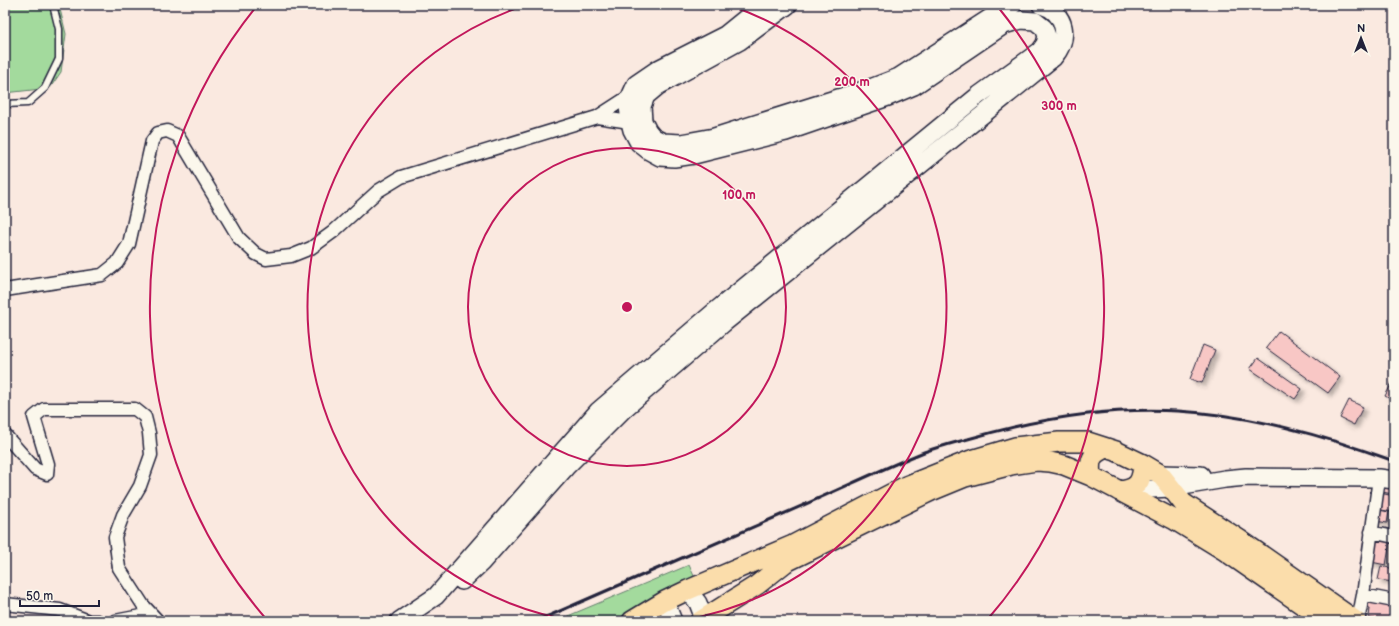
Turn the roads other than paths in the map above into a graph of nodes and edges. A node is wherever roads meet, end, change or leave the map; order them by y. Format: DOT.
graph roads {
  1 [pos="53,5"];
  2 [pos="762,5"];
  3 [pos="788,5"];
  4 [pos="1012,5"];
  5 [pos="1042,5"];
  6 [pos="630,95"];
  7 [pos="5,104"];
  8 [pos="597,117"];
  9 [pos="630,122"];
  10 [pos="5,290"];
  11 [pos="5,436"];
  12 [pos="1106,448"];
  13 [pos="1143,464"];
  14 [pos="1091,476"];
  15 [pos="1386,479"];
  16 [pos="1166,481"];
  17 [pos="1125,490"];
  18 [pos="1371,532"];
  19 [pos="1394,537"];
  20 [pos="688,590"];
  21 [pos="1363,595"];
  22 [pos="665,601"];
  23 [pos="1394,601"];
  24 [pos="5,604"];
  25 [pos="71,618"];
  26 [pos="154,618"];
  27 [pos="644,618"];
  28 [pos="703,620"];
  29 [pos="98,621"];
  30 [pos="115,621"];
  31 [pos="399,621"];
  32 [pos="412,621"];
  33 [pos="673,621"];
  34 [pos="1326,621"];
  35 [pos="1357,621"];
  1 -- 7 [label="lane"];
  2 -- 6 [label="street"];
  3 -- 4 [label="street"];
  5 -- 32 [label="street"];
  6 -- 8 [label="street"];
  6 -- 9 [label="street"];
  8 -- 9 [label="street"];
  8 -- 10 [label="street"];
  9 -- 31 [label="street"];
  11 -- 26 [label="street"];
  12 -- 13 [label="main road"];
  12 -- 14 [label="main road"];
  12 -- 20 [label="main road"];
  13 -- 16 [label="main road"];
  13 -- 17 [label="main road"];
  14 -- 17 [label="main road"];
  14 -- 28 [label="main road"];
  15 -- 16 [label="street"];
  15 -- 18 [label="street"];
  16 -- 17 [label="street"];
  16 -- 35 [label="main road"];
  17 -- 34 [label="main road"];
  18 -- 19 [label="street"];
  18 -- 21 [label="street"];
  20 -- 22 [label="main road"];
  20 -- 28 [label="street"];
  21 -- 23 [label="street"];
  21 -- 35 [label="street"];
  22 -- 27 [label="main road"];
  22 -- 33 [label="street"];
  24 -- 25 [label="street"];
  25 -- 29 [label="street"];
  26 -- 30 [label="street"];
}
